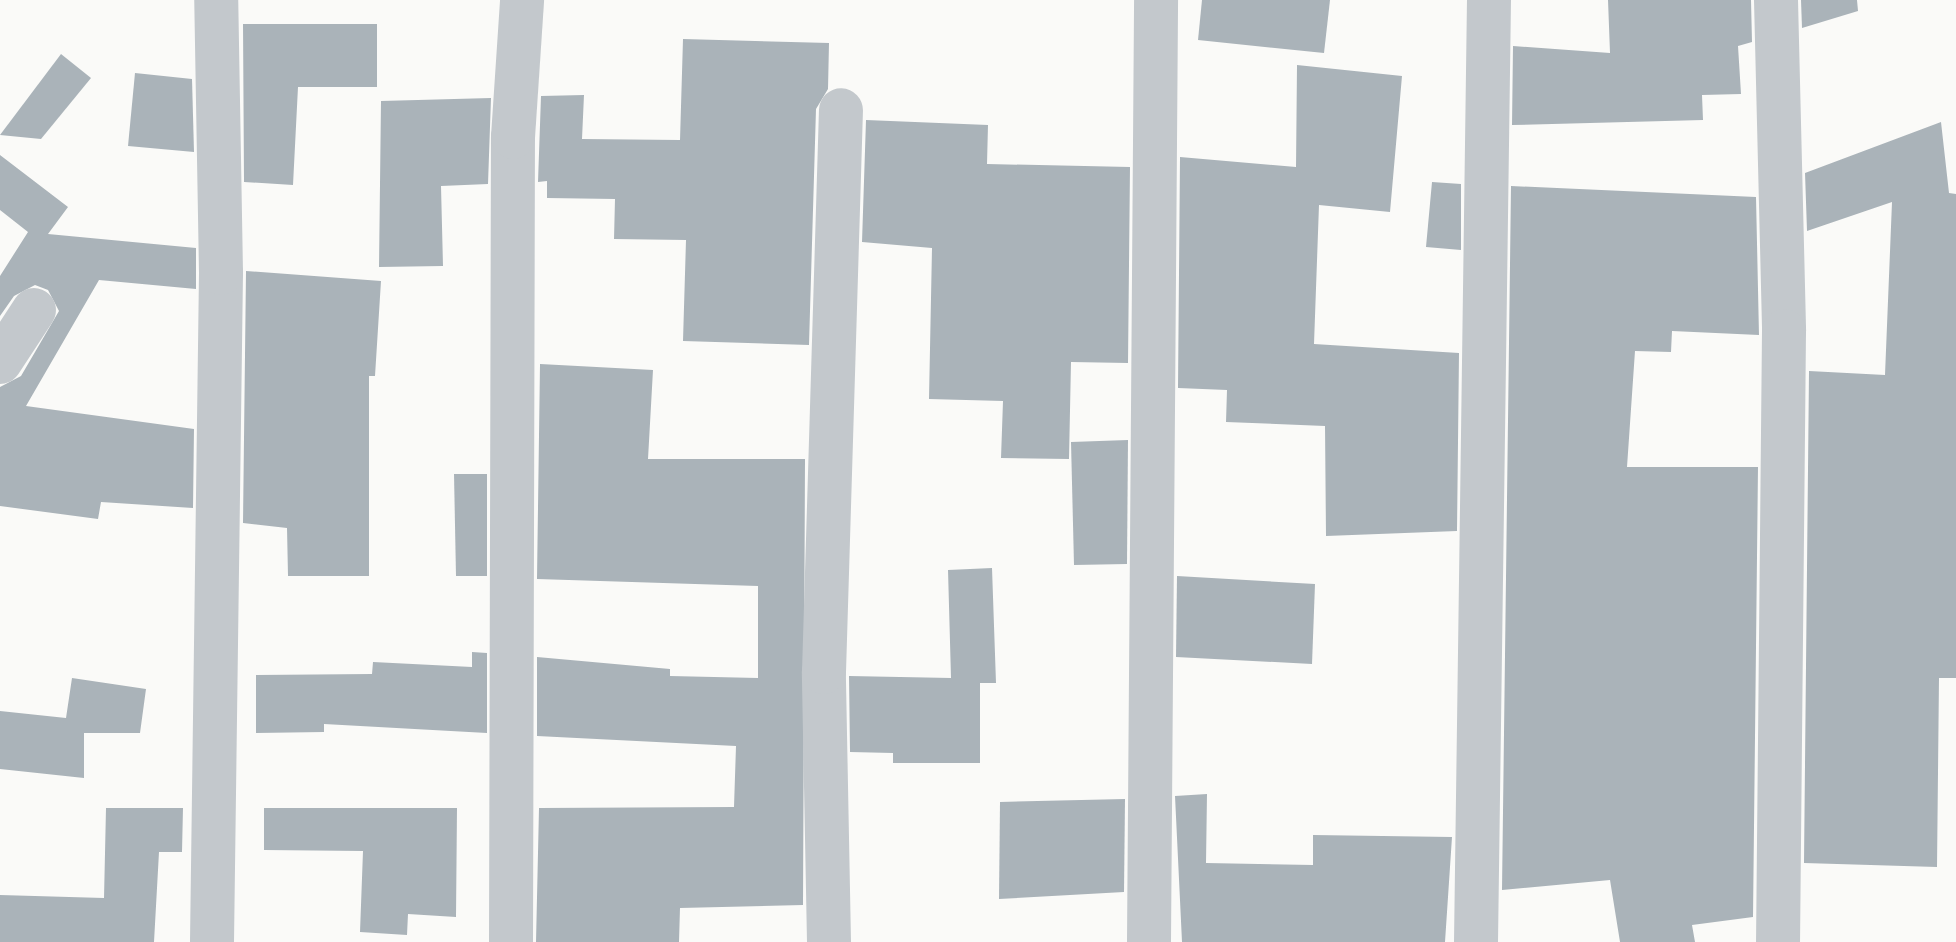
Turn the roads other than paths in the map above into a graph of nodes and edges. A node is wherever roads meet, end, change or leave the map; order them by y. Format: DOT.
graph roads {
  1 [pos="216,0"];
  2 [pos="522,0"];
  3 [pos="1156,0"];
  4 [pos="1489,0"];
  5 [pos="1776,0"];
  6 [pos="841,110"];
  7 [pos="34,310"];
  8 [pos="0,362"];
  9 [pos="212,942"];
  10 [pos="511,942"];
  11 [pos="829,942"];
  12 [pos="1149,942"];
  13 [pos="1476,942"];
  14 [pos="1778,942"];
  1 -- 9 [label="street"];
  2 -- 10 [label="street"];
  3 -- 12 [label="street"];
  4 -- 13 [label="street"];
  5 -- 14 [label="street"];
  6 -- 11 [label="street"];
  7 -- 8 [label="street"];
}
